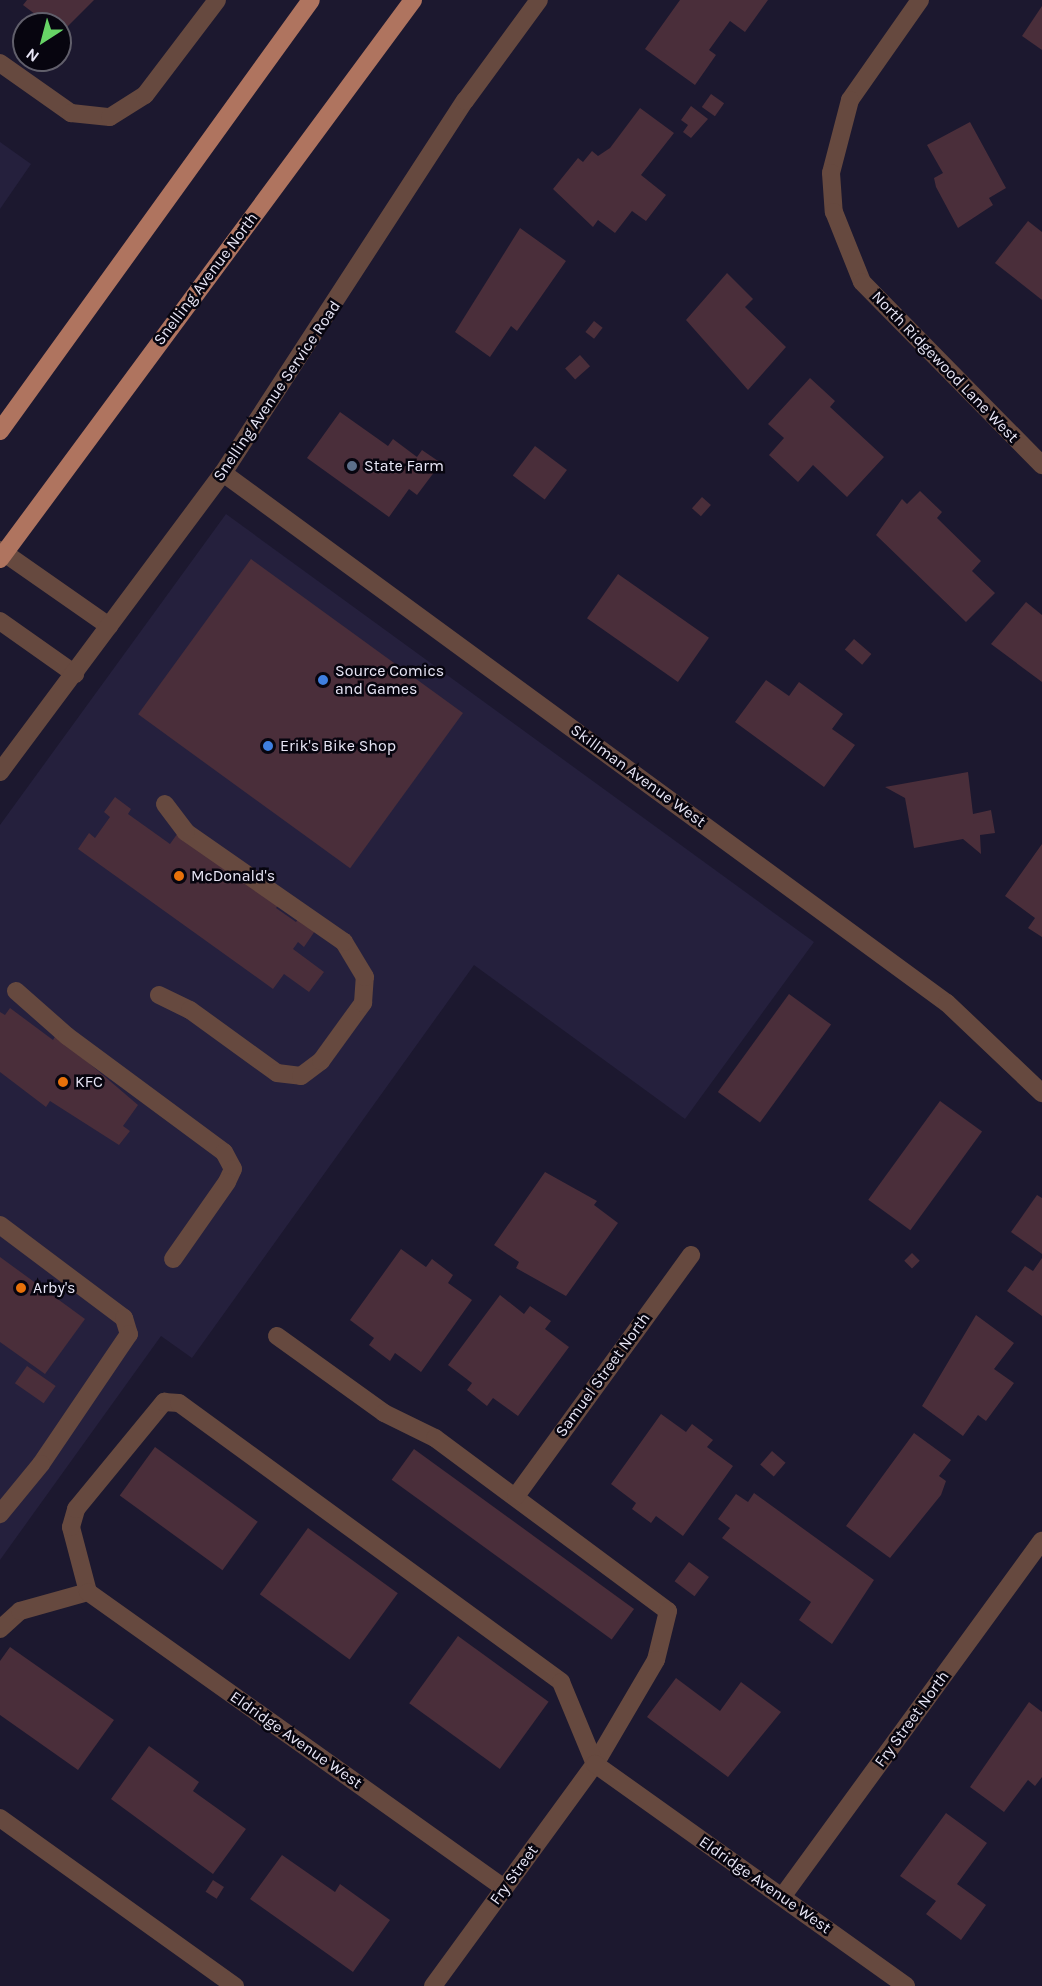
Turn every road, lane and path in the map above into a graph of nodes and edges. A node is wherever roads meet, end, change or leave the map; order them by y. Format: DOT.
graph roads {
  1 [pos="216,0"];
  2 [pos="311,0"];
  3 [pos="413,0"];
  4 [pos="539,0"];
  5 [pos="916,1"];
  6 [pos="0,63"];
  7 [pos="0,431"];
  8 [pos="1042,465"];
  9 [pos="223,473"];
  10 [pos="2,554"];
  11 [pos="0,621"];
  12 [pos="109,626"];
  13 [pos="75,674"];
  14 [pos="0,772"];
  15 [pos="165,804"];
  16 [pos="16,991"];
  17 [pos="159,995"];
  18 [pos="1042,1093"];
  19 [pos="0,1225"];
  20 [pos="691,1255"];
  21 [pos="173,1259"];
  22 [pos="277,1336"];
  23 [pos="516,1496"];
  24 [pos="0,1514"];
  25 [pos="1042,1541"];
  26 [pos="88,1592"];
  27 [pos="0,1629"];
  28 [pos="595,1764"];
  29 [pos="0,1818"];
  30 [pos="504,1888"];
  31 [pos="782,1897"];
  32 [pos="235,1986"];
  33 [pos="433,1986"];
  34 [pos="906,1986"];
  1 -- 6 [label="street"];
  2 -- 7 [label="main road"];
  3 -- 10 [label="main road, Snelling Avenue North"];
  4 -- 9 [label="street, Snelling Avenue Service Road"];
  5 -- 8 [label="street, North Ridgewood Lane West"];
  9 -- 12 [label="street, Snelling Avenue Service Road"];
  9 -- 18 [label="street, Skillman Avenue West"];
  10 -- 12 [label="street"];
  11 -- 13 [label="street"];
  12 -- 13 [label="street, Snelling Avenue Service Road"];
  13 -- 14 [label="street, Snelling Avenue Service Road"];
  15 -- 17 [label="street"];
  16 -- 21 [label="street"];
  19 -- 24 [label="street"];
  20 -- 23 [label="street, Samuel Street North"];
  22 -- 23 [label="street"];
  23 -- 28 [label="street, Fry Street"];
  25 -- 31 [label="street, Fry Street North"];
  26 -- 27 [label="street"];
  26 -- 28 [label="street"];
  26 -- 30 [label="street, Eldridge Avenue West"];
  28 -- 30 [label="street, Fry Street"];
  28 -- 31 [label="street, Eldridge Avenue West"];
  29 -- 32 [label="street"];
  30 -- 33 [label="street, Fry Street"];
  31 -- 34 [label="street, Eldridge Avenue West"];
}
